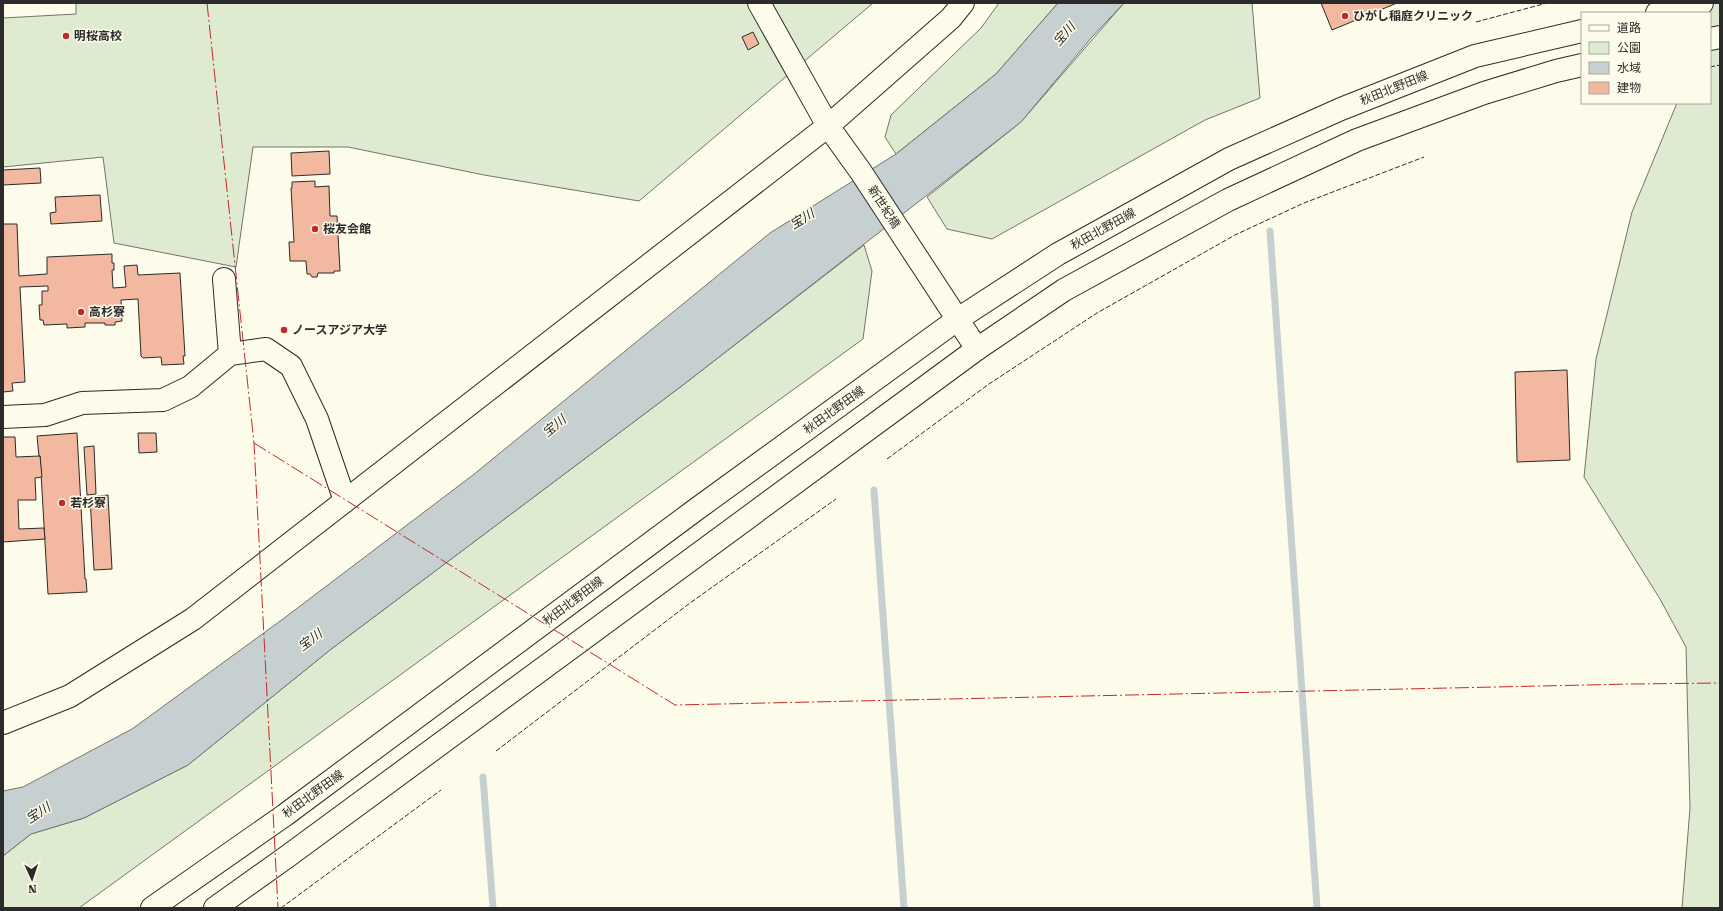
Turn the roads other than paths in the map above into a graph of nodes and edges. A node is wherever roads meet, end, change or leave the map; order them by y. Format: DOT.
graph roads {
  1 [pos="759,3"];
  2 [pos="772,3"];
  3 [pos="963,3"];
  4 [pos="1698,4"];
  5 [pos="1662,12"];
  6 [pos="1581,31"];
  7 [pos="1581,65"];
  8 [pos="828,126"];
  9 [pos="224,279"];
  10 [pos="958,320"];
  11 [pos="977,349"];
  12 [pos="230,354"];
  13 [pos="3,417"];
  14 [pos="345,501"];
  15 [pos="3,723"];
  16 [pos="152,908"];
  17 [pos="215,908"];
  1 -- 8 [label="main road, 新世紀橋"];
  2 -- 8 [label="main road"];
  3 -- 8 [label="main road"];
  4 -- 5 [label="main road"];
  6 -- 10 [label="main road, 秋田北野田線"];
  7 -- 11 [label="main road"];
  8 -- 10 [label="main road, 新世紀橋"];
  8 -- 14 [label="main road"];
  9 -- 12 [label="main road"];
  10 -- 11 [label="main road, 新世紀橋"];
  10 -- 16 [label="main road, 秋田北野田線"];
  11 -- 17 [label="main road"];
  12 -- 13 [label="main road"];
  12 -- 14 [label="main road"];
  14 -- 15 [label="main road"];
}
